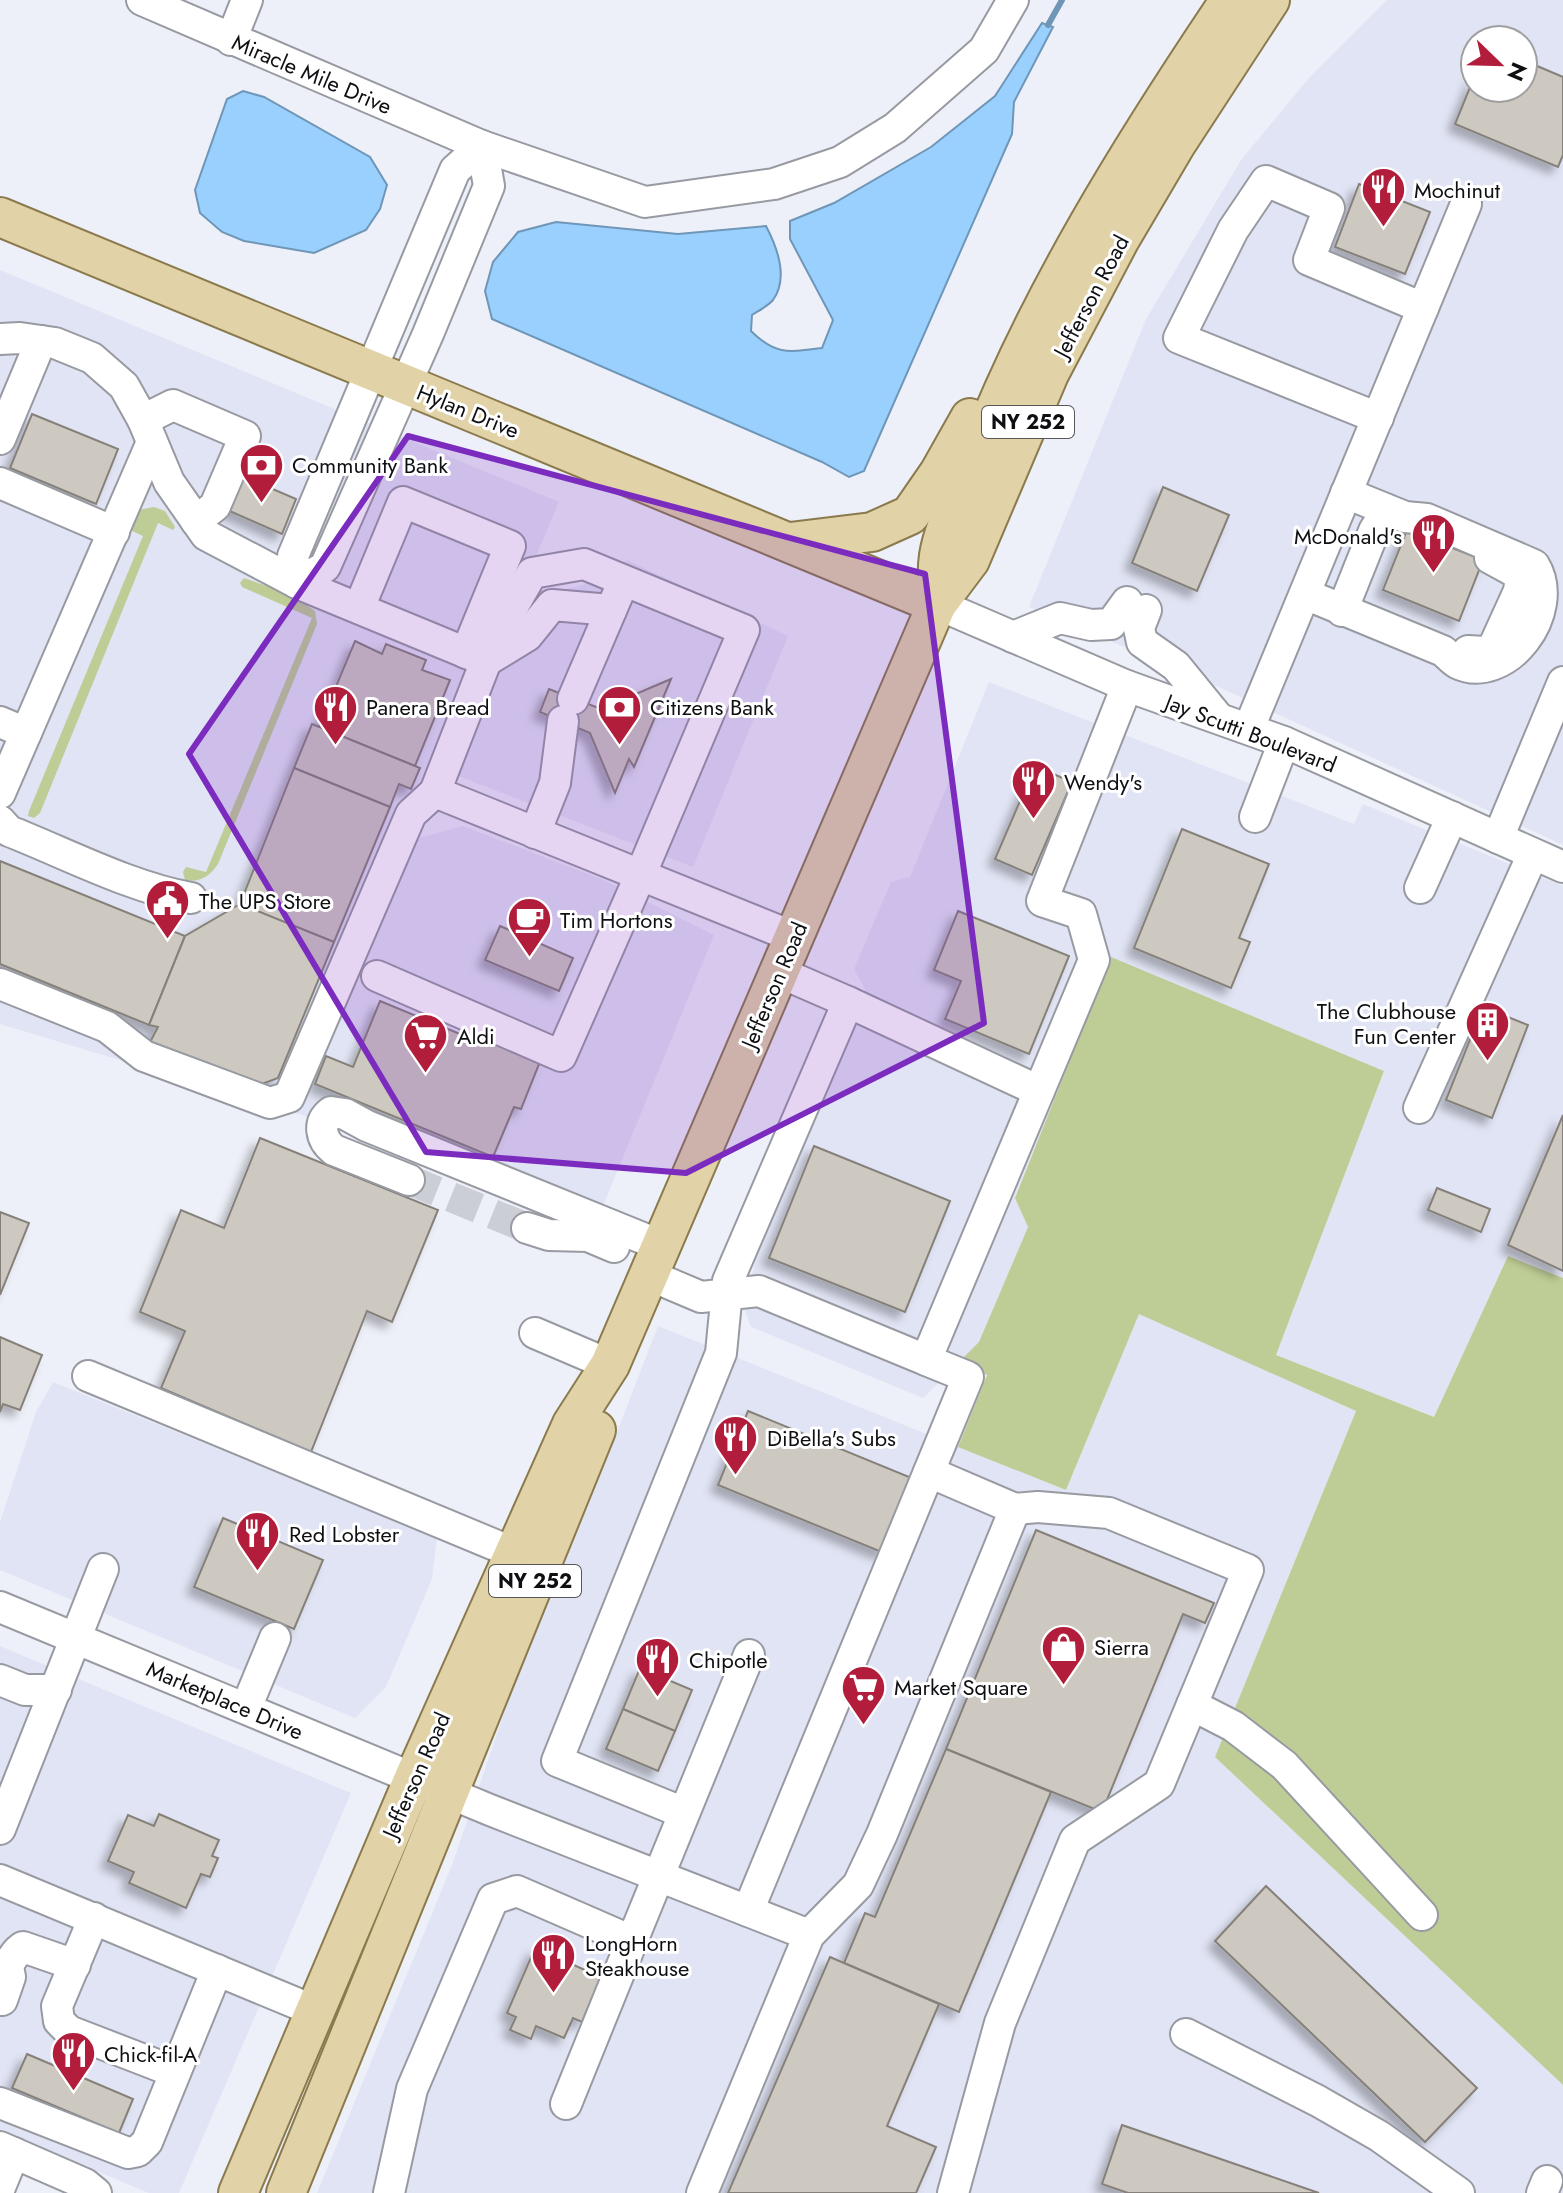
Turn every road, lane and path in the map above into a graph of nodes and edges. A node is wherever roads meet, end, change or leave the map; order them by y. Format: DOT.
graph roads {
  1 [pos="142,0"];
  2 [pos="247,0"];
  3 [pos="1013,0"];
  4 [pos="1203,0"];
  5 [pos="1230,0"];
  6 [pos="1270,0"];
  7 [pos="1281,0"];
  8 [pos="1248,33"];
  9 [pos="231,40"];
  10 [pos="1170,90"];
  11 [pos="482,146"];
  12 [pos="1466,204"];
  13 [pos="0,217"];
  14 [pos="1423,308"];
  15 [pos="0,339"];
  16 [pos="41,341"];
  17 [pos="1022,349"];
  18 [pos="370,370"];
  19 [pos="406,385"];
  20 [pos="1378,418"];
  21 [pos="147,431"];
  22 [pos="0,439"];
  23 [pos="0,483"];
  24 [pos="1346,493"];
  25 [pos="1396,514"];
  26 [pos="196,521"];
  27 [pos="114,532"];
  28 [pos="787,542"];
  29 [pos="625,580"];
  30 [pos="297,583"];
  31 [pos="1305,594"];
  32 [pos="937,604"];
  33 [pos="359,608"];
  34 [pos="611,610"];
  35 [pos="1342,611"];
  36 [pos="1013,637"];
  37 [pos="1498,649"];
  38 [pos="476,657"];
  39 [pos="1563,682"];
  40 [pos="1127,686"];
  41 [pos="1217,717"];
  42 [pos="13,728"];
  43 [pos="1249,728"];
  44 [pos="1284,742"];
  45 [pos="435,792"];
  46 [pos="0,793"];
  47 [pos="1255,817"];
  48 [pos="1452,817"];
  49 [pos="0,821"];
  50 [pos="535,833"];
  51 [pos="1498,838"];
  52 [pos="1533,854"];
  53 [pos="1563,867"];
  54 [pos="640,876"];
  55 [pos="1420,888"];
  56 [pos="191,898"];
  57 [pos="794,937"];
  58 [pos="779,972"];
  59 [pos="377,976"];
  60 [pos="0,984"];
  61 [pos="848,1002"];
  62 [pos="1039,1091"];
  63 [pos="1419,1108"];
  64 [pos="409,1180"];
  65 [pos="527,1228"];
  66 [pos="655,1262"];
  67 [pos="726,1296"];
  68 [pos="535,1333"];
  69 [pos="926,1360"];
  70 [pos="610,1365"];
  71 [pos="88,1376"];
  72 [pos="929,1472"];
  73 [pos="1015,1509"];
  74 [pos="514,1553"];
  75 [pos="103,1569"];
  76 [pos="0,1607"];
  77 [pos="76,1638"];
  78 [pos="275,1638"];
  79 [pos="749,1655"];
  80 [pos="1,1684"];
  81 [pos="56,1690"];
  82 [pos="1192,1705"];
  83 [pos="246,1708"];
  84 [pos="414,1778"];
  85 [pos="449,1793"];
  86 [pos="684,1813"];
  87 [pos="0,1829"];
  88 [pos="658,1875"];
  89 [pos="0,1880"];
  90 [pos="748,1911"];
  91 [pos="1422,1915"];
  92 [pos="94,1918"];
  93 [pos="809,1935"];
  94 [pos="632,1941"];
  95 [pos="75,1965"];
  96 [pos="217,1970"];
  97 [pos="3,1980"];
  98 [pos="315,2011"];
  99 [pos="1186,2034"];
  100 [pos="175,2072"];
  101 [pos="0,2103"];
  102 [pos="566,2104"];
  103 [pos="7,2150"];
  104 [pos="0,2187"];
  105 [pos="87,2190"];
  106 [pos="238,2193"];
  107 [pos="286,2193"];
  108 [pos="389,2193"];
  109 [pos="702,2193"];
  110 [pos="953,2193"];
  111 [pos="1459,2193"];
  1 -- 9 [label="street, Miracle Mile Drive"];
  2 -- 9 [label="street"];
  3 -- 11 [label="street, Miracle Mile Drive"];
  4 -- 10 [label="main road"];
  5 -- 10 [label="main road, Jefferson Road / NY 252"];
  6 -- 8 [label="main road, Jefferson Road / NY 252"];
  7 -- 8 [label="main road"];
  8 -- 32 [label="main road, Jefferson Road / NY 252"];
  9 -- 11 [label="street, Miracle Mile Drive"];
  10 -- 17 [label="main road, Jefferson Road / NY 252"];
  11 -- 18 [label="street"];
  11 -- 19 [label="street"];
  12 -- 14 [label="street"];
  13 -- 18 [label="main road, Hylan Drive"];
  14 -- 20 [label="street"];
  14 -- 20 [label="street"];
  15 -- 16 [label="street"];
  16 -- 21 [label="street"];
  16 -- 22 [label="street"];
  17 -- 28 [label="main road"];
  17 -- 32 [label="main road, Jefferson Road / NY 252"];
  18 -- 19 [label="main road, Hylan Drive"];
  18 -- 30 [label="street"];
  19 -- 28 [label="main road, Hylan Drive"];
  19 -- 30 [label="street"];
  20 -- 24 [label="street"];
  21 -- 26 [label="street"];
  21 -- 26 [label="street"];
  21 -- 27 [label="street"];
  23 -- 27 [label="street"];
  24 -- 25 [label="street"];
  24 -- 31 [label="street"];
  25 -- 35 [label="street"];
  25 -- 37 [label="street"];
  25 -- 37 [label="street"];
  26 -- 30 [label="street"];
  27 -- 42 [label="street"];
  28 -- 32 [label="main road, Hylan Drive"];
  29 -- 34 [label="street"];
  29 -- 38 [label="street"];
  29 -- 54 [label="street"];
  30 -- 33 [label="street"];
  31 -- 35 [label="street"];
  31 -- 43 [label="street"];
  32 -- 36 [label="street, Jay Scutti Boulevard"];
  32 -- 57 [label="main road, Jefferson Road / NY 252"];
  33 -- 38 [label="street"];
  33 -- 38 [label="street"];
  34 -- 38 [label="street"];
  34 -- 50 [label="street"];
  35 -- 37 [label="street"];
  36 -- 40 [label="street, Jay Scutti Boulevard"];
  36 -- 41 [label="street"];
  38 -- 45 [label="street"];
  39 -- 51 [label="street"];
  40 -- 41 [label="street, Jay Scutti Boulevard"];
  40 -- 62 [label="street"];
  41 -- 43 [label="street, Jay Scutti Boulevard"];
  42 -- 46 [label="street"];
  43 -- 44 [label="street, Jay Scutti Boulevard"];
  44 -- 47 [label="street"];
  44 -- 48 [label="street, Jay Scutti Boulevard"];
  45 -- 50 [label="street"];
  45 -- 60 [label="street"];
  48 -- 51 [label="street, Jay Scutti Boulevard"];
  48 -- 55 [label="street"];
  49 -- 56 [label="street"];
  50 -- 54 [label="street"];
  51 -- 52 [label="street, Jay Scutti Boulevard"];
  52 -- 53 [label="street, Jay Scutti Boulevard"];
  52 -- 63 [label="street"];
  54 -- 57 [label="street"];
  54 -- 59 [label="street"];
  57 -- 58 [label="main road, Jefferson Road / NY 252"];
  58 -- 61 [label="street"];
  58 -- 66 [label="main road, Jefferson Road / NY 252"];
  61 -- 62 [label="street"];
  61 -- 67 [label="street"];
  62 -- 69 [label="street"];
  64 -- 66 [label="street"];
  65 -- 66 [label="street"];
  66 -- 67 [label="street"];
  66 -- 70 [label="main road, Jefferson Road / NY 252"];
  67 -- 69 [label="street"];
  67 -- 86 [label="street"];
  68 -- 70 [label="street"];
  69 -- 72 [label="street"];
  70 -- 74 [label="main road, Jefferson Road / NY 252"];
  70 -- 85 [label="main road, Jefferson Road / NY 252"];
  71 -- 74 [label="street"];
  72 -- 73 [label="street"];
  72 -- 90 [label="street"];
  73 -- 82 [label="street"];
  73 -- 93 [label="street"];
  74 -- 84 [label="main road, Jefferson Road / NY 252"];
  75 -- 77 [label="street"];
  76 -- 77 [label="street, Marketplace Drive"];
  77 -- 81 [label="street"];
  77 -- 83 [label="street, Marketplace Drive"];
  78 -- 83 [label="street"];
  79 -- 86 [label="street"];
  80 -- 81 [label="street"];
  81 -- 87 [label="street"];
  82 -- 91 [label="street"];
  82 -- 110 [label="street"];
  83 -- 84 [label="street, Marketplace Drive"];
  84 -- 85 [label="street, Marketplace Drive"];
  84 -- 98 [label="main road, Jefferson Road / NY 252"];
  85 -- 88 [label="street, Marketplace Drive"];
  85 -- 107 [label="main road, Jefferson Road / NY 252"];
  86 -- 88 [label="street"];
  88 -- 90 [label="street, Marketplace Drive"];
  88 -- 94 [label="street"];
  89 -- 92 [label="street"];
  90 -- 93 [label="street, Marketplace Drive"];
  92 -- 95 [label="street"];
  92 -- 96 [label="street"];
  93 -- 109 [label="street"];
  94 -- 102 [label="street"];
  94 -- 108 [label="street"];
  95 -- 97 [label="street"];
  95 -- 100 [label="street"];
  96 -- 98 [label="street"];
  96 -- 100 [label="street"];
  98 -- 106 [label="main road, Jefferson Road / NY 252"];
  99 -- 111 [label="street"];
  100 -- 101 [label="street"];
  103 -- 104 [label="street"];
  103 -- 105 [label="street"];
}
